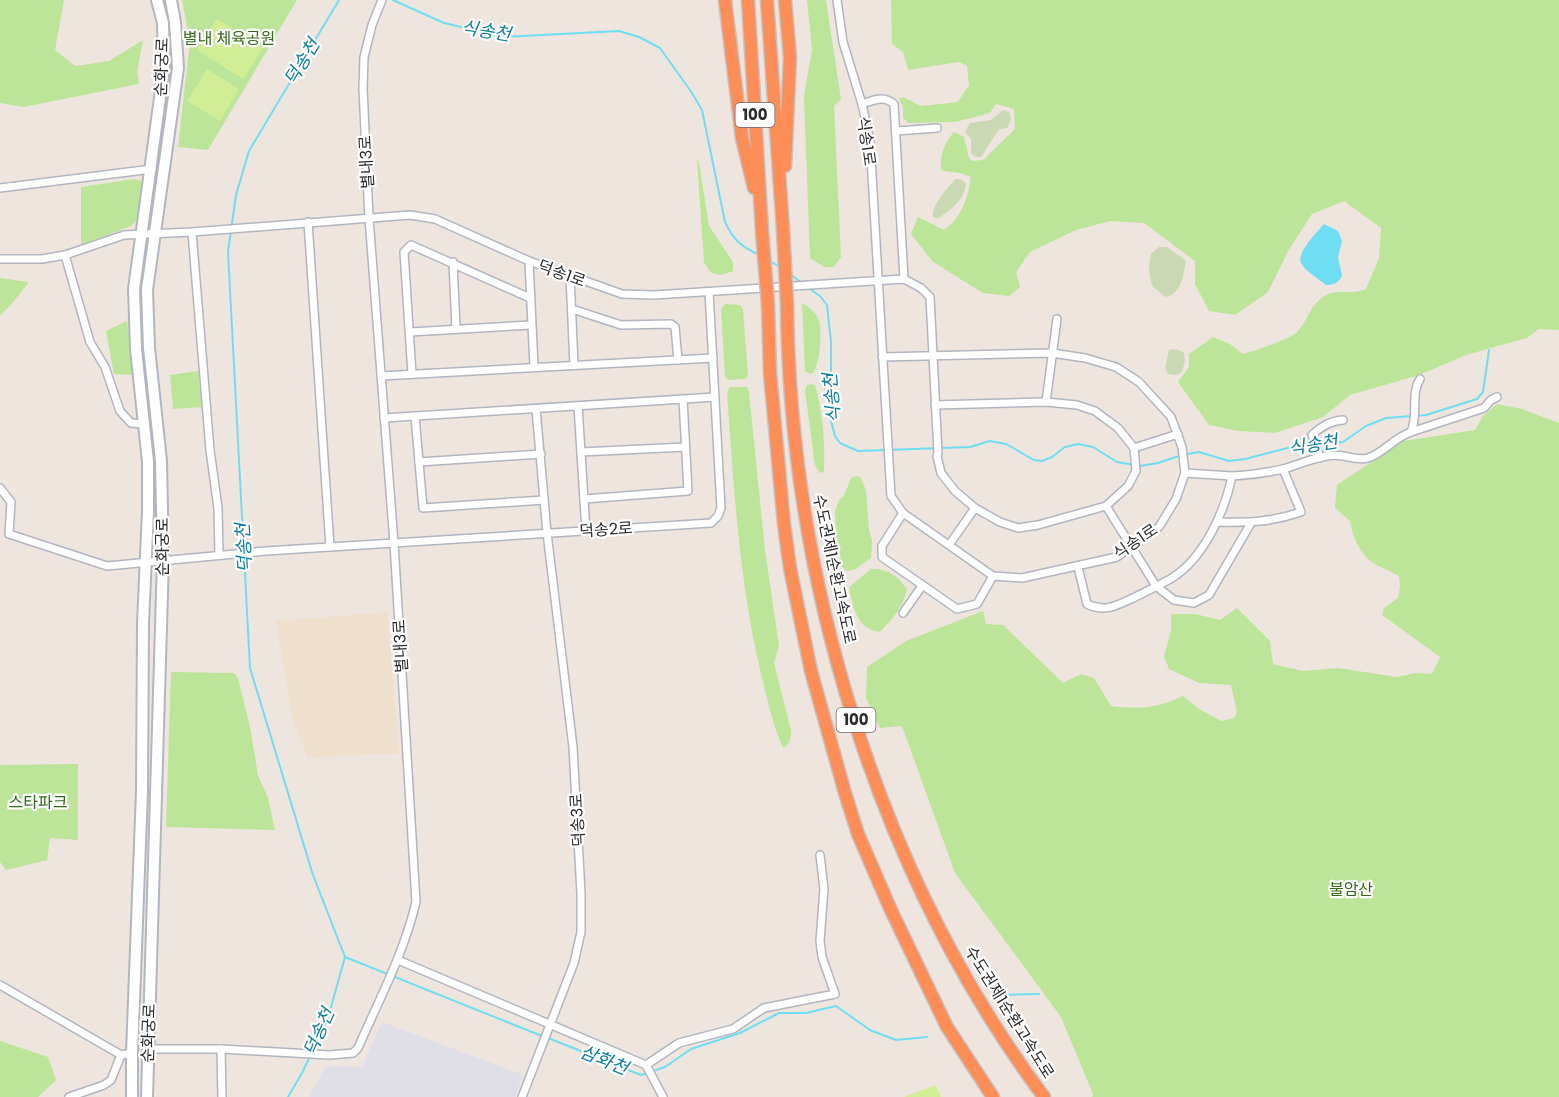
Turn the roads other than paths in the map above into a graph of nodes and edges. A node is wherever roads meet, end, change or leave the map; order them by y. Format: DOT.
graph roads {
  1 [pos="158,0"];
  2 [pos="171,0"];
  3 [pos="725,0"];
  4 [pos="748,0"];
  5 [pos="767,0"];
  6 [pos="785,0"];
  7 [pos="837,0"];
  8 [pos="381,3"];
  9 [pos="862,104"];
  10 [pos="937,128"];
  11 [pos="897,131"];
  12 [pos="152,169"];
  13 [pos="0,188"];
  14 [pos="369,218"];
  15 [pos="308,222"];
  16 [pos="783,225"];
  17 [pos="762,226"];
  18 [pos="192,232"];
  19 [pos="142,233"];
  20 [pos="155,233"];
  21 [pos="65,255"];
  22 [pos="0,259"];
  23 [pos="529,261"];
  24 [pos="453,262"];
  25 [pos="570,276"];
  26 [pos="904,279"];
  27 [pos="878,281"];
  28 [pos="710,292"];
  29 [pos="530,298"];
  30 [pos="572,309"];
  31 [pos="1057,319"];
  32 [pos="531,325"];
  33 [pos="456,329"];
  34 [pos="410,332"];
  35 [pos="1052,353"];
  36 [pos="933,355"];
  37 [pos="882,357"];
  38 [pos="713,358"];
  39 [pos="678,360"];
  40 [pos="574,365"];
  41 [pos="534,367"];
  42 [pos="412,374"];
  43 [pos="381,376"];
  44 [pos="1420,379"];
  45 [pos="715,397"];
  46 [pos="1497,398"];
  47 [pos="683,399"];
  48 [pos="1046,402"];
  49 [pos="935,405"];
  50 [pos="578,406"];
  51 [pos="536,409"];
  52 [pos="415,416"];
  53 [pos="384,418"];
  54 [pos="1343,420"];
  55 [pos="144,424"];
  56 [pos="1412,429"];
  57 [pos="1178,434"];
  58 [pos="686,447"];
  59 [pos="1134,448"];
  60 [pos="581,452"];
  61 [pos="541,454"];
  62 [pos="1319,455"];
  63 [pos="419,462"];
  64 [pos="1283,469"];
  65 [pos="1185,473"];
  66 [pos="1232,476"];
  67 [pos="0,488"];
  68 [pos="584,499"];
  69 [pos="544,500"];
  70 [pos="1106,506"];
  71 [pos="975,508"];
  72 [pos="903,513"];
  73 [pos="1217,522"];
  74 [pos="1251,523"];
  75 [pos="586,531"];
  76 [pos="547,533"];
  77 [pos="394,543"];
  78 [pos="950,545"];
  79 [pos="1132,546"];
  80 [pos="330,547"];
  81 [pos="219,554"];
  82 [pos="163,559"];
  83 [pos="145,561"];
  84 [pos="1078,567"];
  85 [pos="993,576"];
  86 [pos="922,586"];
  87 [pos="1156,586"];
  88 [pos="903,613"];
  89 [pos="820,855"];
  90 [pos="398,960"];
  91 [pos="0,986"];
  92 [pos="548,1029"];
  93 [pos="148,1049"];
  94 [pos="221,1049"];
  95 [pos="126,1054"];
  96 [pos="647,1067"];
  97 [pos="69,1097"];
  98 [pos="132,1097"];
  99 [pos="147,1097"];
  100 [pos="222,1097"];
  101 [pos="522,1097"];
  102 [pos="663,1097"];
  103 [pos="993,1097"];
  104 [pos="1044,1097"];
  1 -- 12 [label="street, 순화궁로"];
  2 -- 20 [label="street, 순화궁로"];
  3 -- 17 [label="highway"];
  4 -- 17 [label="highway, 100"];
  5 -- 16 [label="highway, 수도권제1순환고속도로 / 100"];
  6 -- 16 [label="highway"];
  7 -- 9 [label="street, 식송1로"];
  8 -- 14 [label="street, 별내3로"];
  9 -- 11 [label="street"];
  9 -- 27 [label="street, 식송1로"];
  10 -- 11 [label="street"];
  11 -- 26 [label="street"];
  12 -- 13 [label="street"];
  12 -- 19 [label="street, 순화궁로"];
  14 -- 15 [label="street, 덕송1로"];
  14 -- 23 [label="street, 덕송1로"];
  14 -- 43 [label="street, 별내3로"];
  15 -- 18 [label="street, 덕송1로"];
  15 -- 80 [label="street"];
  16 -- 104 [label="highway, 수도권제1순환고속도로 / 100, bridge"];
  17 -- 103 [label="highway, 100, bridge"];
  18 -- 20 [label="street"];
  18 -- 81 [label="street"];
  19 -- 20 [label="street"];
  19 -- 21 [label="street"];
  19 -- 55 [label="street, 순화궁로"];
  20 -- 82 [label="street, 순화궁로"];
  21 -- 22 [label="street"];
  21 -- 55 [label="street"];
  23 -- 25 [label="street, 덕송1로"];
  23 -- 29 [label="street"];
  24 -- 29 [label="street"];
  24 -- 33 [label="street"];
  24 -- 34 [label="street"];
  25 -- 28 [label="street, 덕송1로"];
  25 -- 30 [label="street"];
  26 -- 27 [label="street, 덕송1로"];
  26 -- 36 [label="street"];
  27 -- 28 [label="street, 덕송1로"];
  27 -- 37 [label="street, 식송1로"];
  28 -- 38 [label="street, 덕송2로"];
  29 -- 32 [label="street"];
  30 -- 39 [label="street"];
  30 -- 40 [label="street"];
  31 -- 35 [label="street"];
  32 -- 33 [label="street"];
  32 -- 41 [label="street"];
  33 -- 34 [label="street"];
  34 -- 42 [label="street"];
  35 -- 36 [label="street, 식송1로"];
  35 -- 48 [label="street"];
  35 -- 57 [label="street, 식송1로"];
  36 -- 37 [label="street, 식송1로"];
  36 -- 49 [label="street"];
  37 -- 72 [label="street, 식송1로"];
  38 -- 39 [label="street"];
  38 -- 45 [label="street, 덕송2로"];
  39 -- 40 [label="street"];
  40 -- 41 [label="street"];
  41 -- 42 [label="street"];
  42 -- 43 [label="street"];
  43 -- 53 [label="street, 별내3로"];
  44 -- 56 [label="street"];
  45 -- 47 [label="street"];
  45 -- 75 [label="street, 덕송2로"];
  46 -- 56 [label="street"];
  47 -- 50 [label="street"];
  47 -- 58 [label="street"];
  48 -- 49 [label="street"];
  48 -- 59 [label="street"];
  49 -- 71 [label="street"];
  50 -- 51 [label="street"];
  50 -- 60 [label="street"];
  51 -- 52 [label="street"];
  51 -- 61 [label="street, 덕송3로"];
  52 -- 53 [label="street"];
  52 -- 63 [label="street"];
  53 -- 77 [label="street, 별내3로"];
  54 -- 62 [label="street"];
  55 -- 83 [label="street, 순화궁로"];
  56 -- 62 [label="street"];
  57 -- 59 [label="street"];
  57 -- 65 [label="street, 식송1로"];
  58 -- 60 [label="street"];
  58 -- 68 [label="street"];
  59 -- 70 [label="street"];
  60 -- 68 [label="street"];
  61 -- 63 [label="street"];
  61 -- 69 [label="street, 덕송3로"];
  62 -- 64 [label="street"];
  63 -- 69 [label="street"];
  64 -- 66 [label="street"];
  64 -- 74 [label="street"];
  65 -- 66 [label="street"];
  65 -- 79 [label="street, 식송1로"];
  66 -- 73 [label="street"];
  67 -- 83 [label="street"];
  68 -- 75 [label="street"];
  69 -- 76 [label="street, 덕송3로"];
  70 -- 71 [label="street"];
  70 -- 79 [label="street"];
  71 -- 78 [label="street"];
  72 -- 78 [label="street"];
  72 -- 86 [label="street"];
  73 -- 74 [label="street"];
  73 -- 87 [label="street"];
  74 -- 87 [label="street"];
  75 -- 76 [label="street, 덕송2로"];
  76 -- 77 [label="street, 덕송2로"];
  76 -- 92 [label="street, 덕송3로"];
  77 -- 80 [label="street, 덕송2로"];
  77 -- 90 [label="street, 별내3로"];
  78 -- 85 [label="street"];
  79 -- 84 [label="street, 식송1로"];
  79 -- 87 [label="street"];
  80 -- 81 [label="street, 덕송2로"];
  81 -- 82 [label="street"];
  82 -- 83 [label="street"];
  82 -- 93 [label="street, 순화궁로"];
  83 -- 95 [label="street, 순화궁로"];
  84 -- 85 [label="street, 식송1로"];
  84 -- 87 [label="street"];
  85 -- 86 [label="street"];
  86 -- 88 [label="street"];
  89 -- 96 [label="street"];
  90 -- 92 [label="street"];
  90 -- 94 [label="street, 별내3로"];
  91 -- 95 [label="street"];
  92 -- 96 [label="street"];
  92 -- 101 [label="street, 덕송3로"];
  93 -- 94 [label="street, 별내3로"];
  93 -- 95 [label="street, 별내3로"];
  93 -- 99 [label="street, 순화궁로"];
  94 -- 100 [label="street"];
  95 -- 97 [label="street"];
  95 -- 98 [label="street, 순화궁로"];
  96 -- 102 [label="street"];
}
